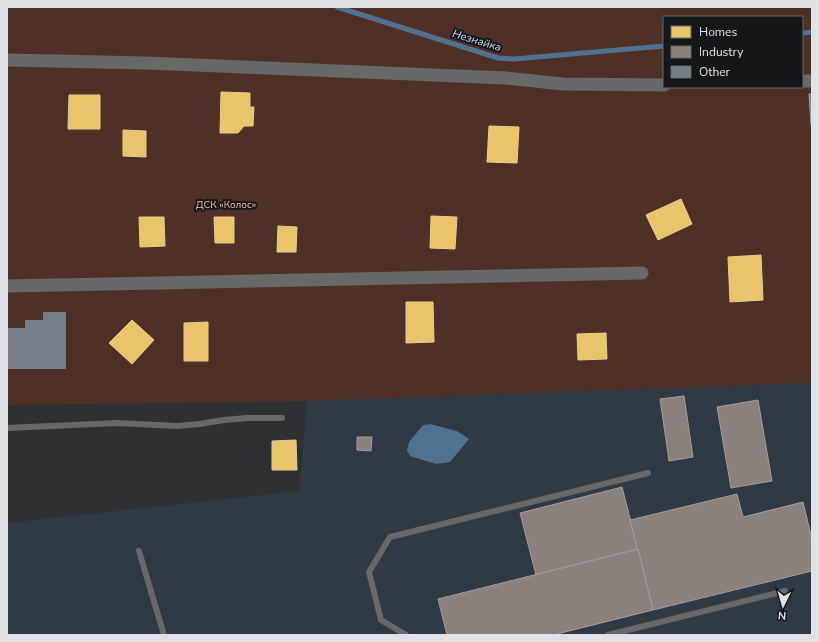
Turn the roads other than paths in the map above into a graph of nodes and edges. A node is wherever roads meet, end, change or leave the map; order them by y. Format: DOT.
graph roads {
  1 [pos="7,60"];
  2 [pos="663,85"];
  3 [pos="642,273"];
  4 [pos="7,286"];
  5 [pos="282,418"];
  6 [pos="7,428"];
  7 [pos="648,473"];
  8 [pos="139,551"];
  9 [pos="785,591"];
  10 [pos="164,635"];
  11 [pos="406,635"];
  12 [pos="608,635"];
  1 -- 2 [label="street"];
  3 -- 4 [label="street"];
  5 -- 6 [label="lane"];
  7 -- 11 [label="lane"];
  8 -- 10 [label="lane"];
  9 -- 12 [label="lane"];
}
